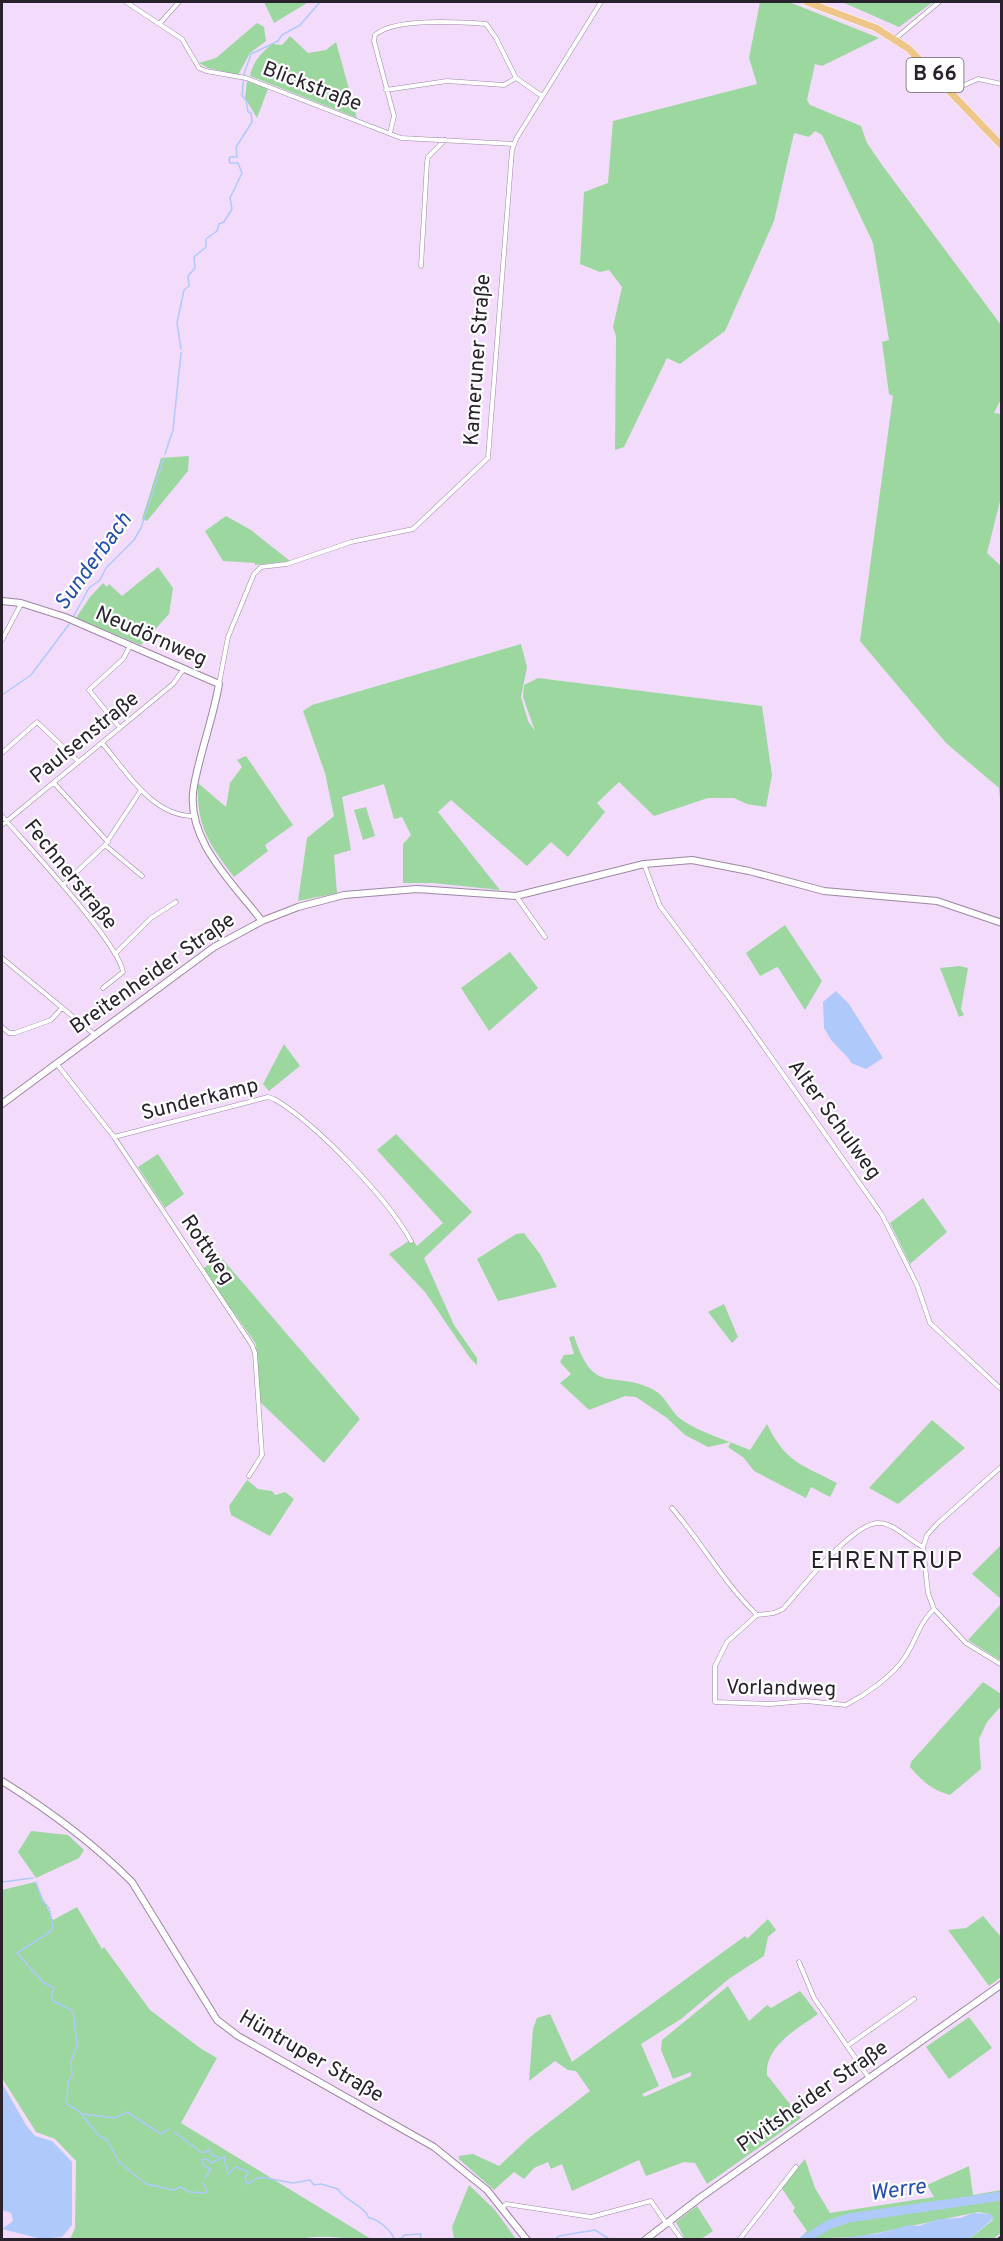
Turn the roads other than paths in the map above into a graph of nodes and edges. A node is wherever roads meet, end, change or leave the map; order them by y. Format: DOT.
graph roads {
  1 [pos="126,2"];
  2 [pos="178,2"];
  3 [pos="601,2"];
  4 [pos="807,2"];
  5 [pos="939,2"];
  6 [pos="159,23"];
  7 [pos="895,39"];
  8 [pos="516,78"];
  9 [pos="1002,84"];
  10 [pos="386,90"];
  11 [pos="950,91"];
  12 [pos="542,96"];
  13 [pos="390,133"];
  14 [pos="446,140"];
  15 [pos="513,144"];
  16 [pos="1002,146"];
  17 [pos="421,266"];
  18 [pos="2,601"];
  19 [pos="21,603"];
  20 [pos="4,631"];
  21 [pos="2,640"];
  22 [pos="130,646"];
  23 [pos="183,670"];
  24 [pos="219,684"];
  25 [pos="120,728"];
  26 [pos="102,743"];
  27 [pos="2,753"];
  28 [pos="79,762"];
  29 [pos="53,783"];
  30 [pos="141,790"];
  31 [pos="2,816"];
  32 [pos="193,816"];
  33 [pos="6,821"];
  34 [pos="2,825"];
  35 [pos="106,844"];
  36 [pos="644,864"];
  37 [pos="142,876"];
  38 [pos="63,885"];
  39 [pos="516,896"];
  40 [pos="176,902"];
  41 [pos="262,921"];
  42 [pos="1002,923"];
  43 [pos="545,937"];
  44 [pos="115,954"];
  45 [pos="2,958"];
  46 [pos="103,988"];
  47 [pos="62,1008"];
  48 [pos="2,1026"];
  49 [pos="94,1034"];
  50 [pos="56,1063"];
  51 [pos="2,1104"];
  52 [pos="114,1137"];
  53 [pos="411,1242"];
  54 [pos="1002,1390"];
  55 [pos="1002,1466"];
  56 [pos="249,1476"];
  57 [pos="672,1508"];
  58 [pos="923,1547"];
  59 [pos="934,1609"];
  60 [pos="757,1615"];
  61 [pos="1002,1665"];
  62 [pos="2,1781"];
  63 [pos="798,1962"];
  64 [pos="1002,1984"];
  65 [pos="914,1999"];
  66 [pos="848,2046"];
  67 [pos="869,2078"];
  68 [pos="796,2167"];
  69 [pos="503,2207"];
  70 [pos="668,2222"];
  71 [pos="527,2240"];
  72 [pos="645,2240"];
  73 [pos="682,2240"];
  74 [pos="739,2240"];
  1 -- 6 [label="street, Blickstraße"];
  2 -- 6 [label="street"];
  3 -- 12 [label="street, Kameruner Straße"];
  4 -- 7 [label="main road, B 66"];
  5 -- 7 [label="street"];
  6 -- 13 [label="street, Blickstraße"];
  7 -- 11 [label="main road, B 66"];
  8 -- 10 [label="street"];
  8 -- 10 [label="street"];
  8 -- 12 [label="street"];
  9 -- 11 [label="street"];
  10 -- 13 [label="street"];
  11 -- 16 [label="main road, B 66"];
  12 -- 15 [label="street, Kameruner Straße"];
  13 -- 14 [label="street, Blickstraße"];
  14 -- 15 [label="street, Blickstraße"];
  14 -- 17 [label="street"];
  15 -- 24 [label="street, Kameruner Straße"];
  18 -- 19 [label="street, Neudörnweg"];
  19 -- 20 [label="street"];
  19 -- 22 [label="street, Neudörnweg"];
  20 -- 21 [label="street"];
  22 -- 23 [label="street, Neudörnweg"];
  22 -- 25 [label="street"];
  23 -- 24 [label="street, Neudörnweg"];
  23 -- 25 [label="street, Paulsenstraße"];
  24 -- 32 [label="street, Kameruner Straße"];
  25 -- 26 [label="street, Paulsenstraße"];
  26 -- 28 [label="street, Paulsenstraße"];
  26 -- 30 [label="street"];
  27 -- 28 [label="street"];
  28 -- 29 [label="street, Paulsenstraße"];
  29 -- 33 [label="street, Paulsenstraße"];
  29 -- 35 [label="street"];
  30 -- 32 [label="street"];
  30 -- 35 [label="street"];
  31 -- 33 [label="street, Fechnerstraße"];
  32 -- 41 [label="street, Kameruner Straße"];
  33 -- 34 [label="street, Paulsenstraße"];
  33 -- 38 [label="street, Fechnerstraße"];
  35 -- 37 [label="street"];
  35 -- 38 [label="street"];
  36 -- 39 [label="street, Breitenheider Straße"];
  36 -- 42 [label="street, Breitenheider Straße"];
  36 -- 54 [label="street, Alter Schulweg"];
  38 -- 44 [label="street, Fechnerstraße"];
  39 -- 41 [label="street, Breitenheider Straße"];
  39 -- 43 [label="street"];
  40 -- 44 [label="street, Fechnerstraße"];
  41 -- 49 [label="street, Breitenheider Straße"];
  44 -- 46 [label="street, Fechnerstraße"];
  45 -- 47 [label="street"];
  47 -- 48 [label="street"];
  47 -- 49 [label="street"];
  49 -- 50 [label="street, Breitenheider Straße"];
  50 -- 51 [label="street, Breitenheider Straße"];
  50 -- 52 [label="street, Rottweg"];
  52 -- 53 [label="street, Sunderkamp"];
  52 -- 56 [label="street, Rottweg"];
  55 -- 58 [label="street"];
  57 -- 60 [label="street"];
  58 -- 59 [label="street"];
  58 -- 60 [label="street, Vorlandweg"];
  59 -- 60 [label="street, Vorlandweg"];
  59 -- 61 [label="street"];
  62 -- 69 [label="street, Hüntruper Straße"];
  63 -- 66 [label="street"];
  64 -- 67 [label="street, Pivitsheider Straße"];
  65 -- 66 [label="street"];
  66 -- 67 [label="street"];
  67 -- 70 [label="street, Pivitsheider Straße"];
  68 -- 74 [label="street"];
  69 -- 70 [label="street"];
  69 -- 71 [label="street, Hüntruper Straße"];
  70 -- 72 [label="street, Pivitsheider Straße"];
  70 -- 73 [label="street"];
}
